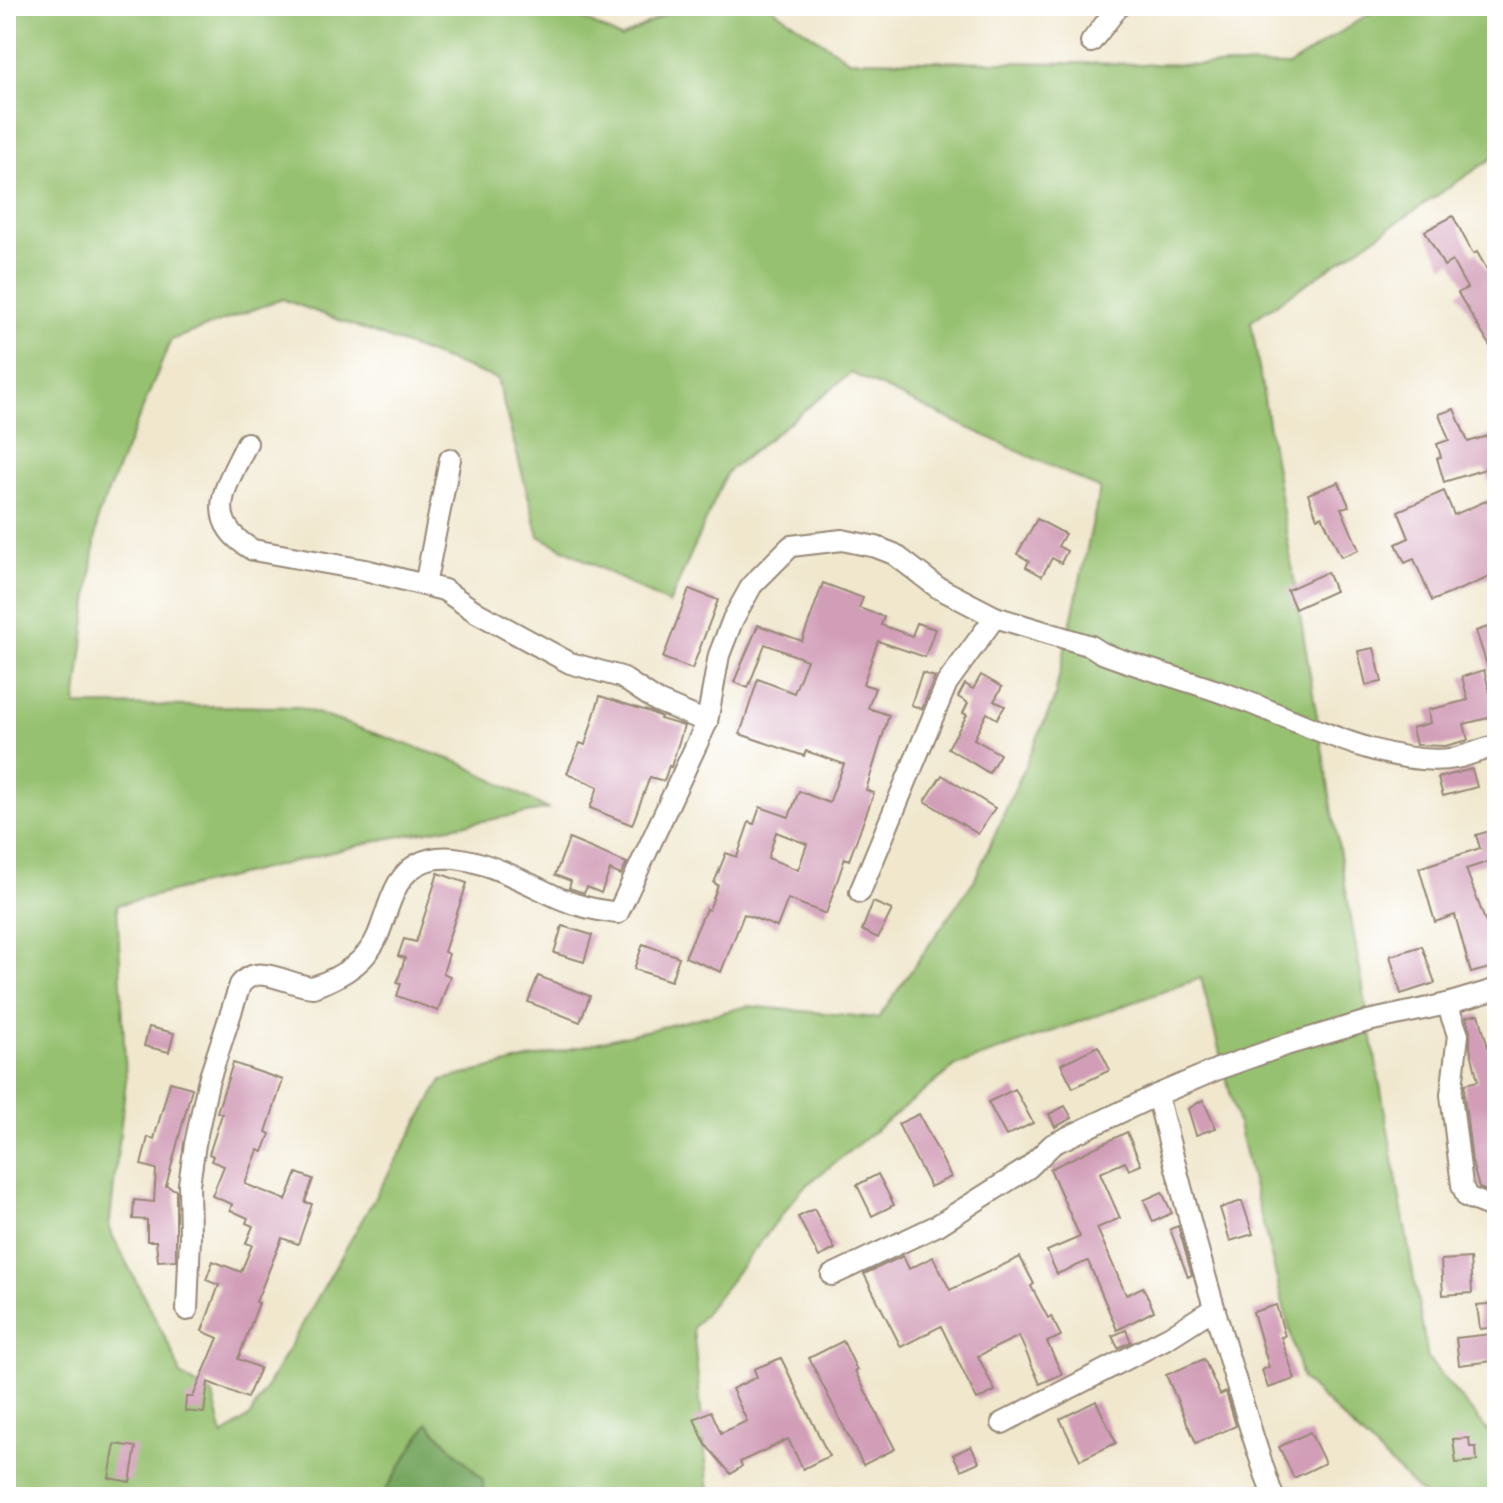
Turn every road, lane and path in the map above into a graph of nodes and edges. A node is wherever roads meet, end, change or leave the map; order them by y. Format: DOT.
graph roads {
  1 [pos="1119,6"];
  2 [pos="1091,42"];
  3 [pos="247,443"];
  4 [pos="450,459"];
  5 [pos="425,585"];
  6 [pos="995,617"];
  7 [pos="707,722"];
  8 [pos="1497,745"];
  9 [pos="860,892"];
  10 [pos="1497,989"];
  11 [pos="1447,1004"];
  12 [pos="1157,1095"];
  13 [pos="1497,1209"];
  14 [pos="832,1275"];
  15 [pos="1213,1309"];
  16 [pos="187,1310"];
  17 [pos="1002,1423"];
  18 [pos="1273,1497"];
  1 -- 2 [label="street"];
  3 -- 5 [label="street"];
  4 -- 5 [label="street"];
  5 -- 7 [label="street"];
  6 -- 7 [label="street"];
  6 -- 8 [label="street"];
  6 -- 9 [label="street"];
  7 -- 16 [label="street"];
  10 -- 11 [label="street"];
  11 -- 12 [label="street"];
  11 -- 13 [label="street"];
  12 -- 14 [label="street"];
  12 -- 15 [label="street"];
  15 -- 17 [label="street"];
  15 -- 18 [label="street"];
}
